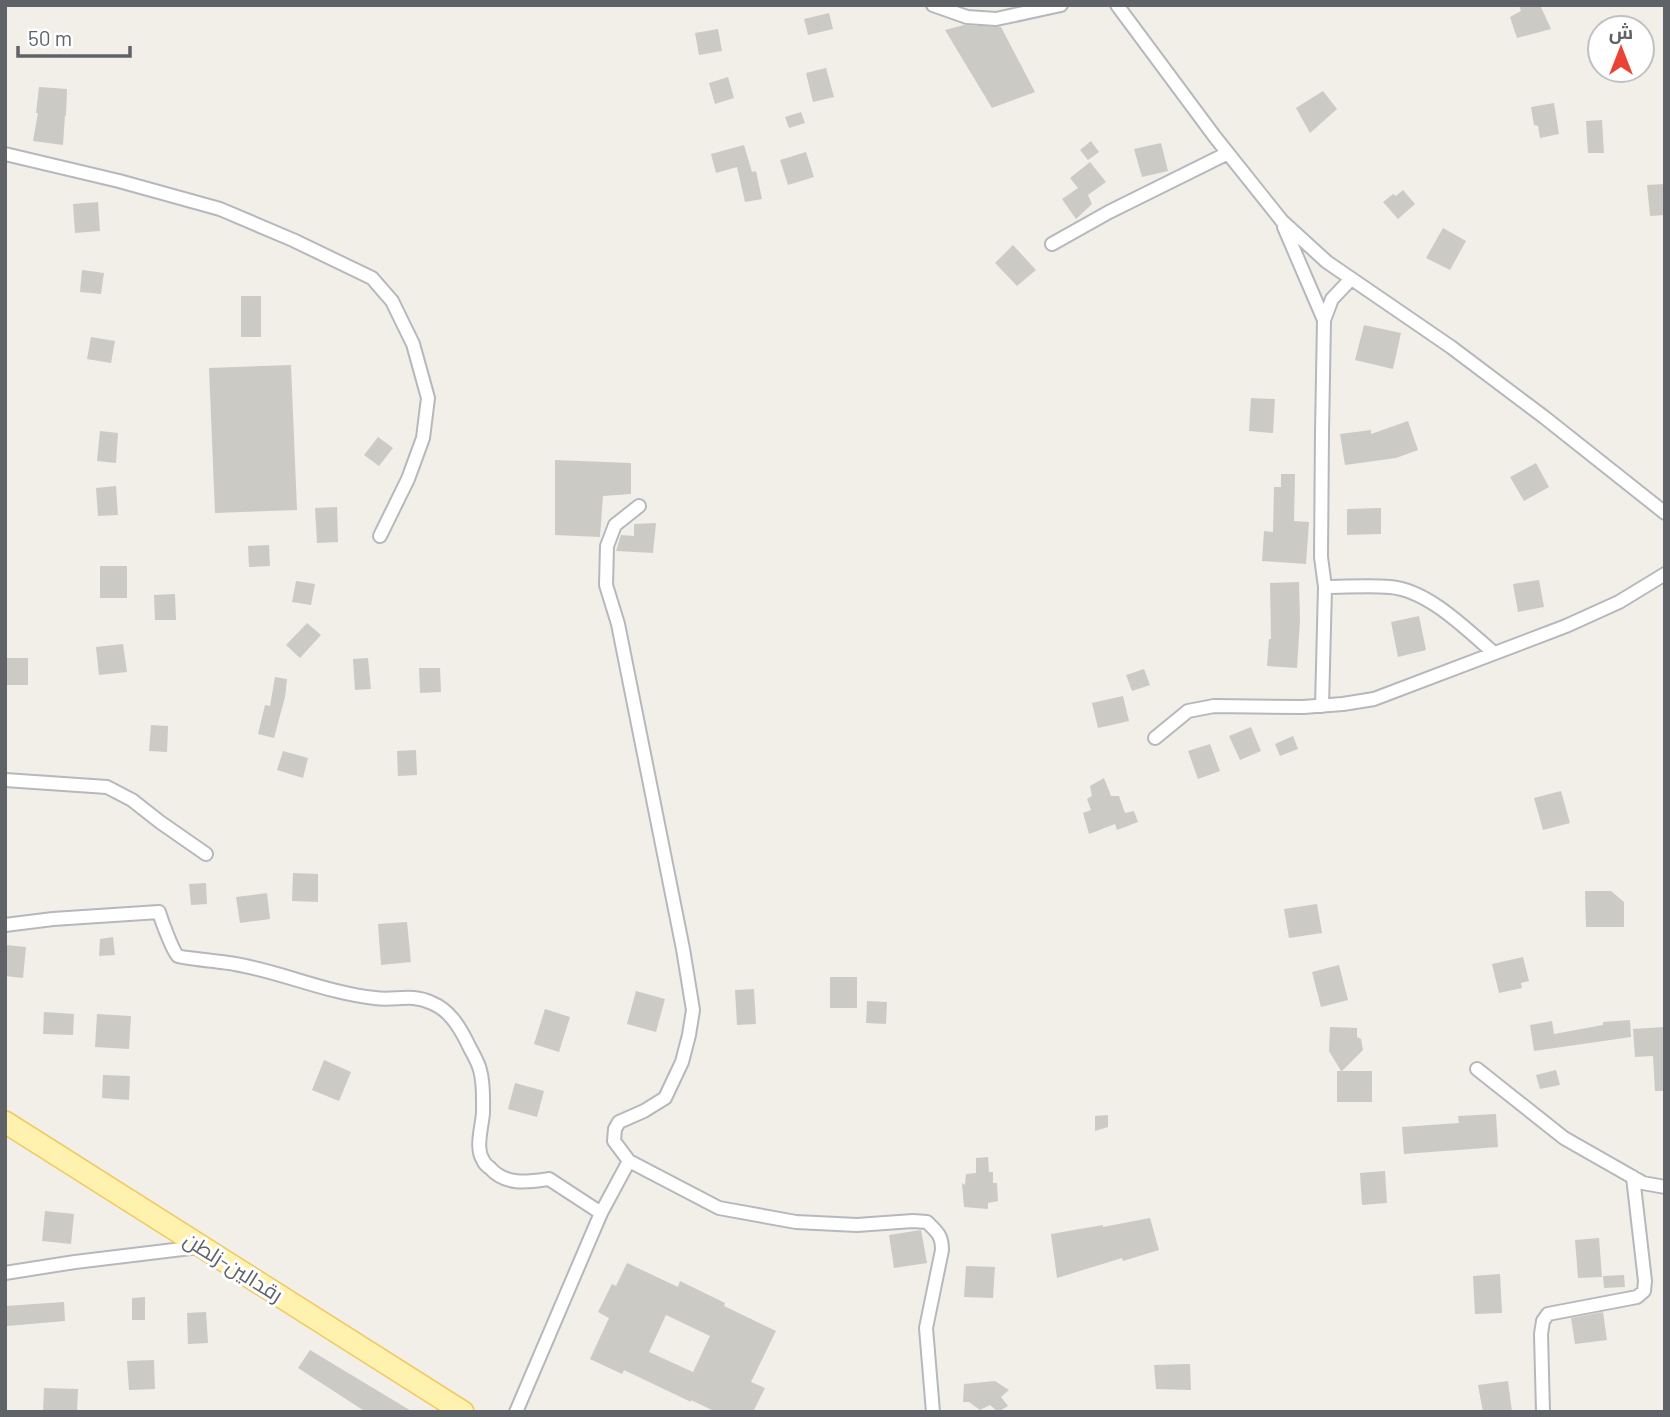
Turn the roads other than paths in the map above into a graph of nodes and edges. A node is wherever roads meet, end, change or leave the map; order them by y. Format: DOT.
graph roads {
  1 [pos="933,5"];
  2 [pos="1061,5"];
  3 [pos="1117,5"];
  4 [pos="1228,153"];
  5 [pos="5,154"];
  6 [pos="1282,221"];
  7 [pos="1052,244"];
  8 [pos="1351,279"];
  9 [pos="1324,320"];
  10 [pos="639,506"];
  11 [pos="1665,513"];
  12 [pos="380,536"];
  13 [pos="1665,574"];
  14 [pos="1325,587"];
  15 [pos="1494,653"];
  16 [pos="1322,706"];
  17 [pos="1155,738"];
  18 [pos="5,780"];
  19 [pos="206,854"];
  20 [pos="5,925"];
  21 [pos="1477,1069"];
  22 [pos="5,1122"];
  23 [pos="629,1161"];
  24 [pos="1633,1177"];
  25 [pos="1665,1187"];
  26 [pos="601,1213"];
  27 [pos="203,1247"];
  28 [pos="5,1273"];
  29 [pos="463,1412"];
  30 [pos="516,1412"];
  31 [pos="933,1412"];
  32 [pos="1543,1412"];
  1 -- 2 [label="street"];
  3 -- 4 [label="street"];
  4 -- 6 [label="street"];
  4 -- 7 [label="street"];
  5 -- 12 [label="street"];
  6 -- 8 [label="street"];
  6 -- 9 [label="street"];
  8 -- 9 [label="street"];
  8 -- 11 [label="street"];
  9 -- 14 [label="street"];
  10 -- 23 [label="street"];
  13 -- 15 [label="street"];
  14 -- 15 [label="street"];
  14 -- 16 [label="street"];
  15 -- 16 [label="street"];
  16 -- 17 [label="street"];
  18 -- 19 [label="street"];
  20 -- 26 [label="street"];
  21 -- 24 [label="street"];
  22 -- 27 [label="main road, رقدالين-زلطن"];
  23 -- 26 [label="street"];
  23 -- 31 [label="street"];
  24 -- 25 [label="street"];
  24 -- 32 [label="street"];
  26 -- 30 [label="street"];
  27 -- 28 [label="street"];
  27 -- 29 [label="main road, رقدالين-زلطن"];
}
